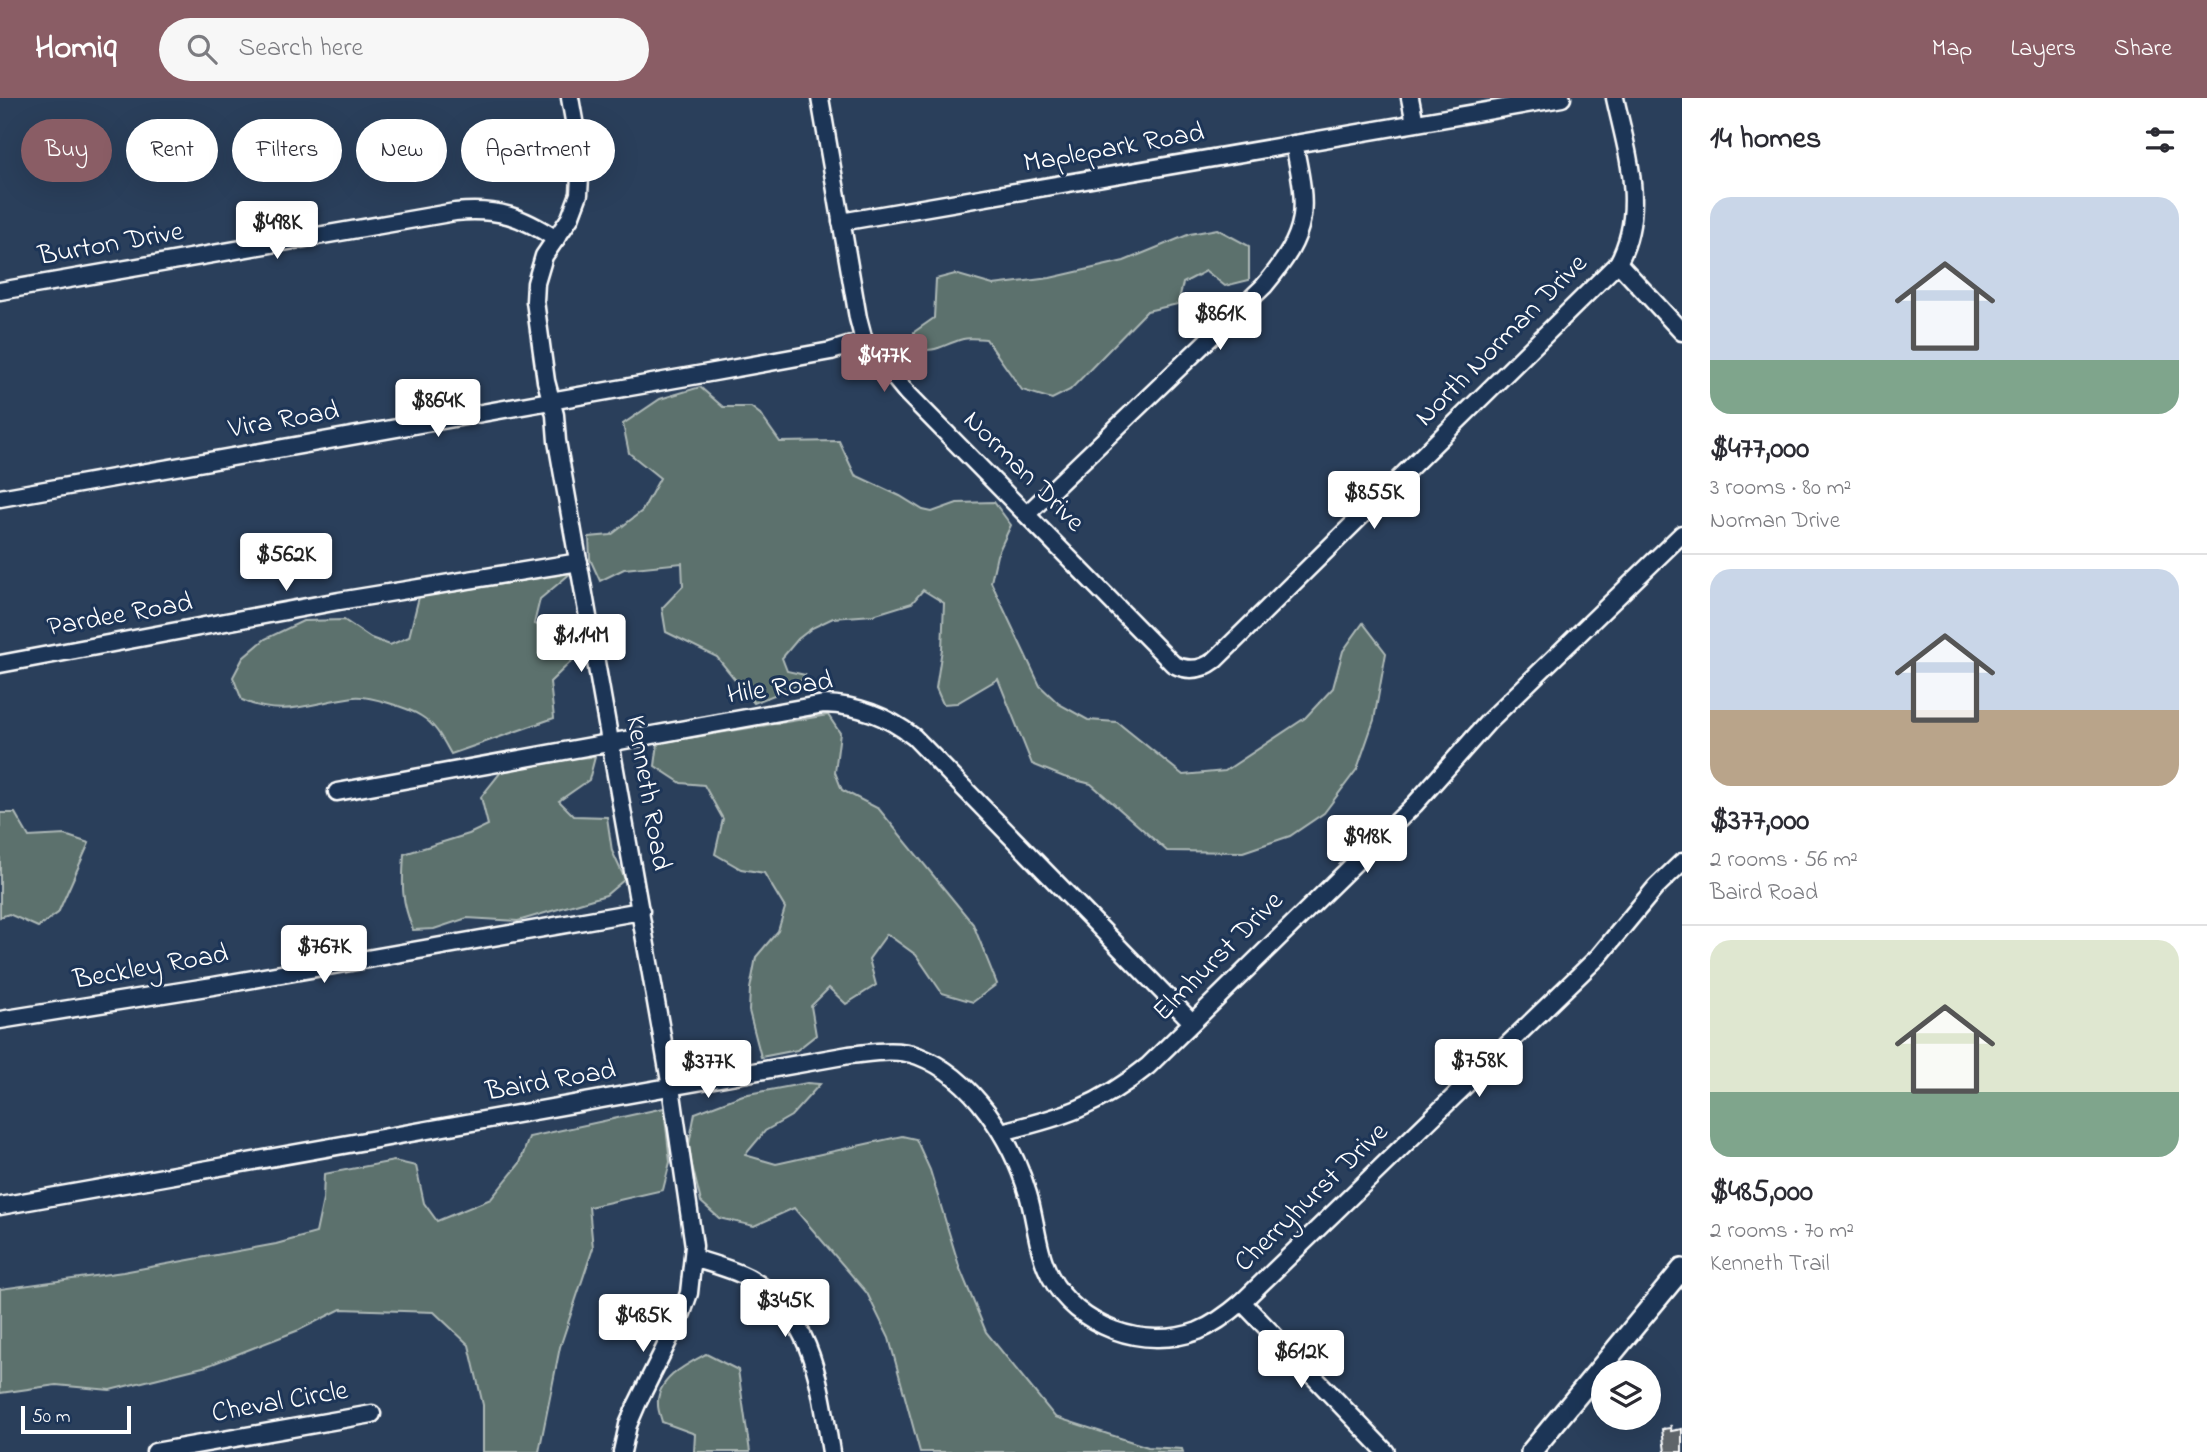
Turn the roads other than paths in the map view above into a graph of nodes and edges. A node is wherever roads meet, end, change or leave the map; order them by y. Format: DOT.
graph roads {
  1 [pos="570,98"];
  2 [pos="820,98"];
  3 [pos="1410,98"];
  4 [pos="1562,98"];
  5 [pos="1615,98"];
  6 [pos="1415,123"];
  7 [pos="1294,144"];
  8 [pos="841,222"];
  9 [pos="556,239"];
  10 [pos="1618,263"];
  11 [pos="0,290"];
  12 [pos="1682,331"];
  13 [pos="864,341"];
  14 [pos="552,400"];
  15 [pos="0,498"];
  16 [pos="1027,514"];
  17 [pos="1682,534"];
  18 [pos="579,562"];
  19 [pos="1114,604"];
  20 [pos="0,664"];
  21 [pos="611,741"];
  22 [pos="337,792"];
  23 [pos="1682,862"];
  24 [pos="641,911"];
  25 [pos="0,1020"];
  26 [pos="1191,1021"];
  27 [pos="671,1087"];
  28 [pos="1001,1132"];
  29 [pos="0,1206"];
  30 [pos="693,1258"];
  31 [pos="1682,1269"];
  32 [pos="1242,1302"];
  33 [pos="372,1414"];
  34 [pos="155,1452"];
  35 [pos="622,1452"];
  36 [pos="831,1452"];
  37 [pos="1386,1452"];
  38 [pos="1531,1452"];
  1 -- 9 [label="street, Kenneth Road"];
  2 -- 8 [label="street, Norman Drive"];
  3 -- 6 [label="street"];
  4 -- 6 [label="street, Maplepark Road"];
  5 -- 10 [label="street, North Norman Drive"];
  6 -- 7 [label="street, Maplepark Road"];
  7 -- 8 [label="street, Maplepark Road"];
  7 -- 16 [label="street"];
  8 -- 13 [label="street, Norman Drive"];
  9 -- 11 [label="street, Burton Drive"];
  9 -- 14 [label="street, Kenneth Road"];
  10 -- 12 [label="street"];
  10 -- 19 [label="street, North Norman Drive"];
  13 -- 14 [label="street, Vira Road"];
  13 -- 16 [label="street, Norman Drive"];
  14 -- 15 [label="street, Vira Road"];
  14 -- 18 [label="street, Kenneth Road"];
  16 -- 19 [label="street, Norman Drive"];
  17 -- 26 [label="street, Elmhurst Drive"];
  18 -- 20 [label="street, Pardee Road"];
  18 -- 21 [label="street, Kenneth Road"];
  21 -- 22 [label="street, Hile Road"];
  21 -- 24 [label="street, Kenneth Road"];
  21 -- 26 [label="street, Hile Road"];
  23 -- 32 [label="street, Cherryhurst Drive"];
  24 -- 25 [label="street, Beckley Road"];
  24 -- 27 [label="street, Kenneth Road"];
  26 -- 28 [label="street, Elmhurst Drive"];
  27 -- 28 [label="street, Baird Road"];
  27 -- 29 [label="street, Baird Road"];
  27 -- 30 [label="street, Kenneth Road"];
  28 -- 32 [label="street, Baird Road"];
  30 -- 35 [label="street, Kenneth Road"];
  30 -- 36 [label="street"];
  31 -- 38 [label="main road"];
  32 -- 37 [label="street"];
  33 -- 34 [label="street, Cheval Circle"];
}
